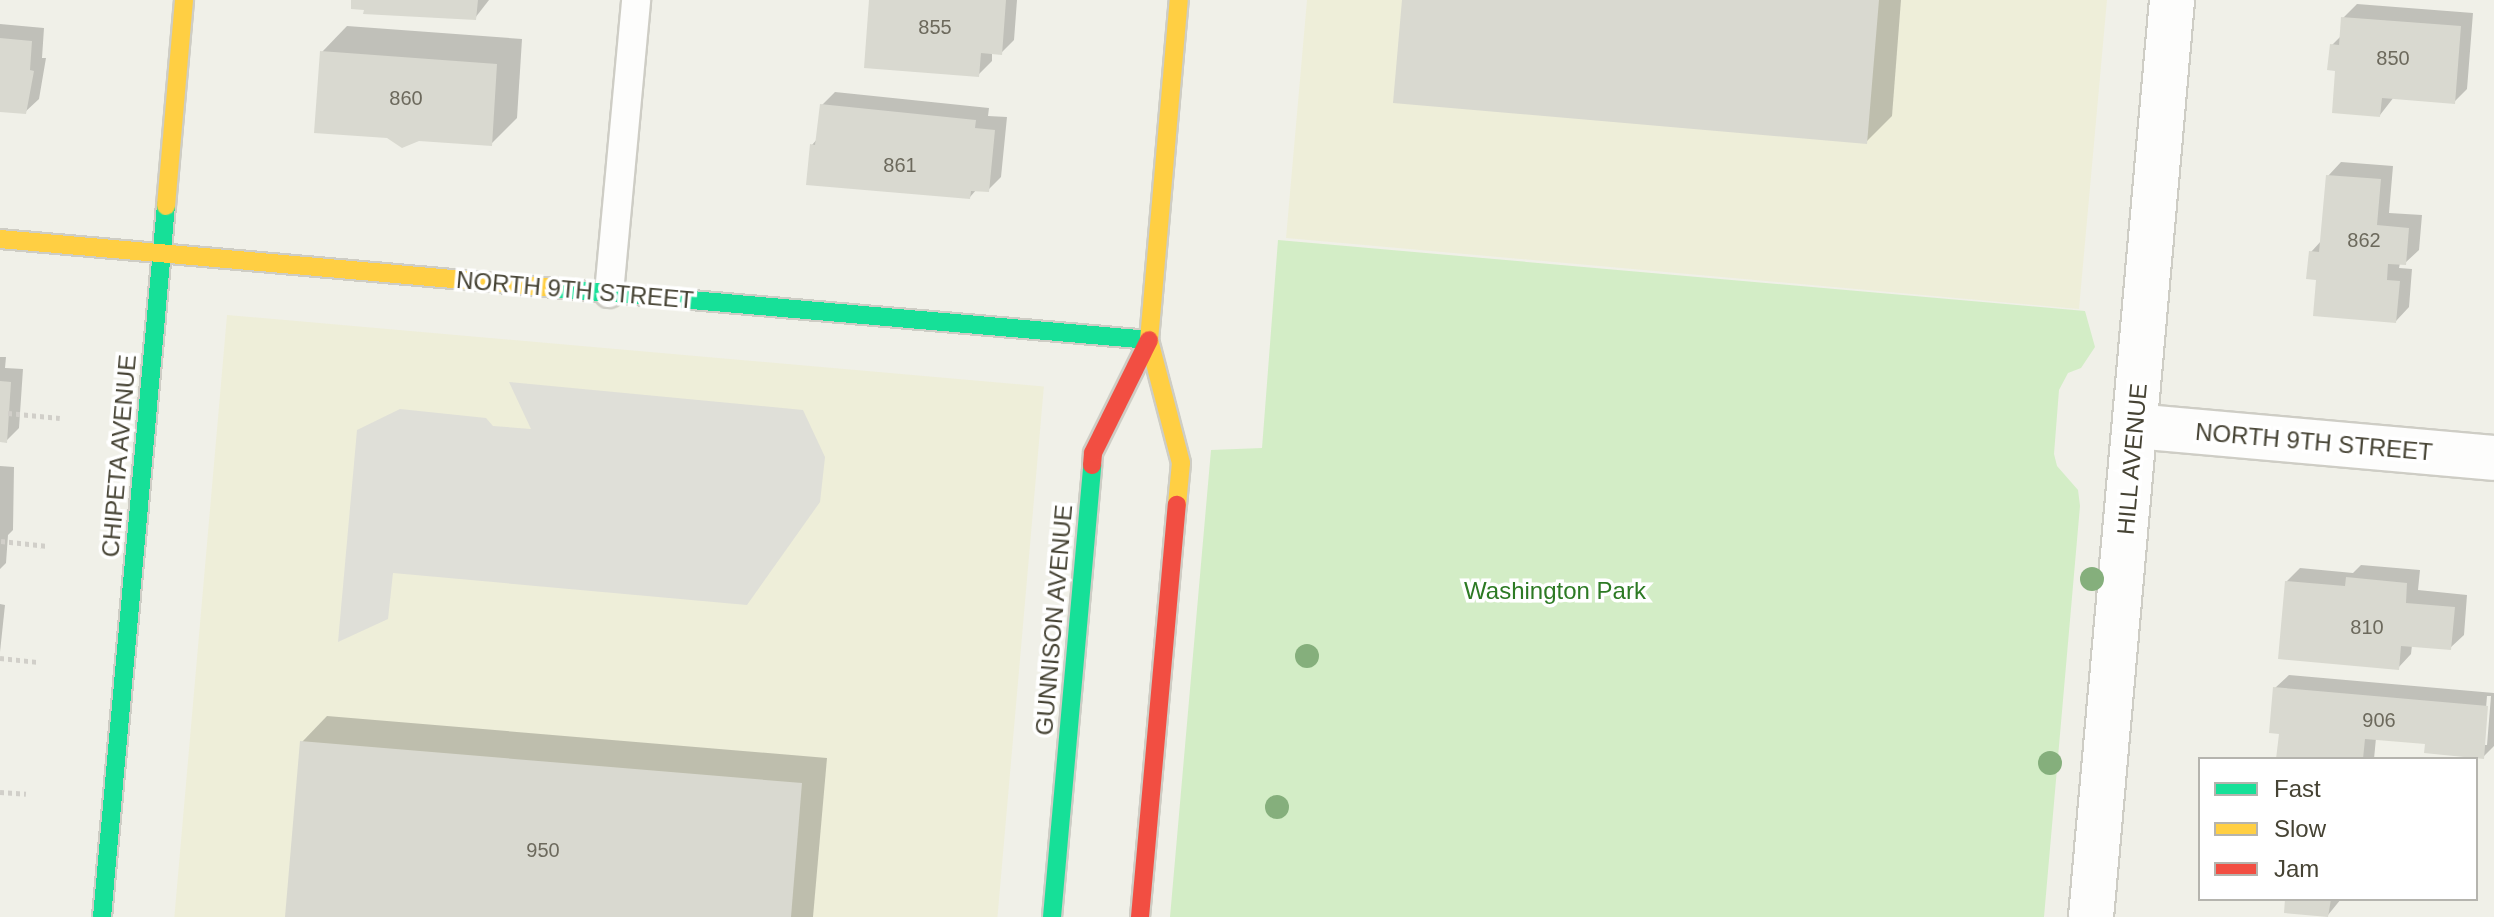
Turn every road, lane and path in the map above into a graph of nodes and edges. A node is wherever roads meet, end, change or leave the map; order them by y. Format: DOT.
graph roads {
  1 [pos="184,0"];
  2 [pos="636,0"];
  3 [pos="1179,0"];
  4 [pos="2172,0"];
  5 [pos="0,239"];
  6 [pos="161,254"];
  7 [pos="609,293"];
  8 [pos="1149,340"];
  9 [pos="8,413"];
  10 [pos="60,418"];
  11 [pos="2135,426"];
  12 [pos="2494,458"];
  13 [pos="1,541"];
  14 [pos="48,546"];
  15 [pos="0,658"];
  16 [pos="37,662"];
  17 [pos="0,792"];
  18 [pos="26,794"];
  19 [pos="102,917"];
  20 [pos="1052,917"];
  21 [pos="1140,917"];
  22 [pos="2091,917"];
  1 -- 6 [label="street, CHIPETA AVENUE"];
  2 -- 7 [label="lane"];
  3 -- 8 [label="street, GUNNISON AVENUE"];
  4 -- 11 [label="street, HILL AVENUE"];
  5 -- 6 [label="street, NORTH 9TH STREET"];
  6 -- 7 [label="street, NORTH 9TH STREET"];
  6 -- 19 [label="street, CHIPETA AVENUE"];
  7 -- 8 [label="street, NORTH 9TH STREET"];
  8 -- 20 [label="street, GUNNISON AVENUE"];
  8 -- 21 [label="street, GUNNISON AVENUE"];
  9 -- 10 [label="path"];
  11 -- 12 [label="street, NORTH 9TH STREET"];
  11 -- 22 [label="street, HILL AVENUE"];
  13 -- 14 [label="path"];
  15 -- 16 [label="path"];
  17 -- 18 [label="path"];
}
